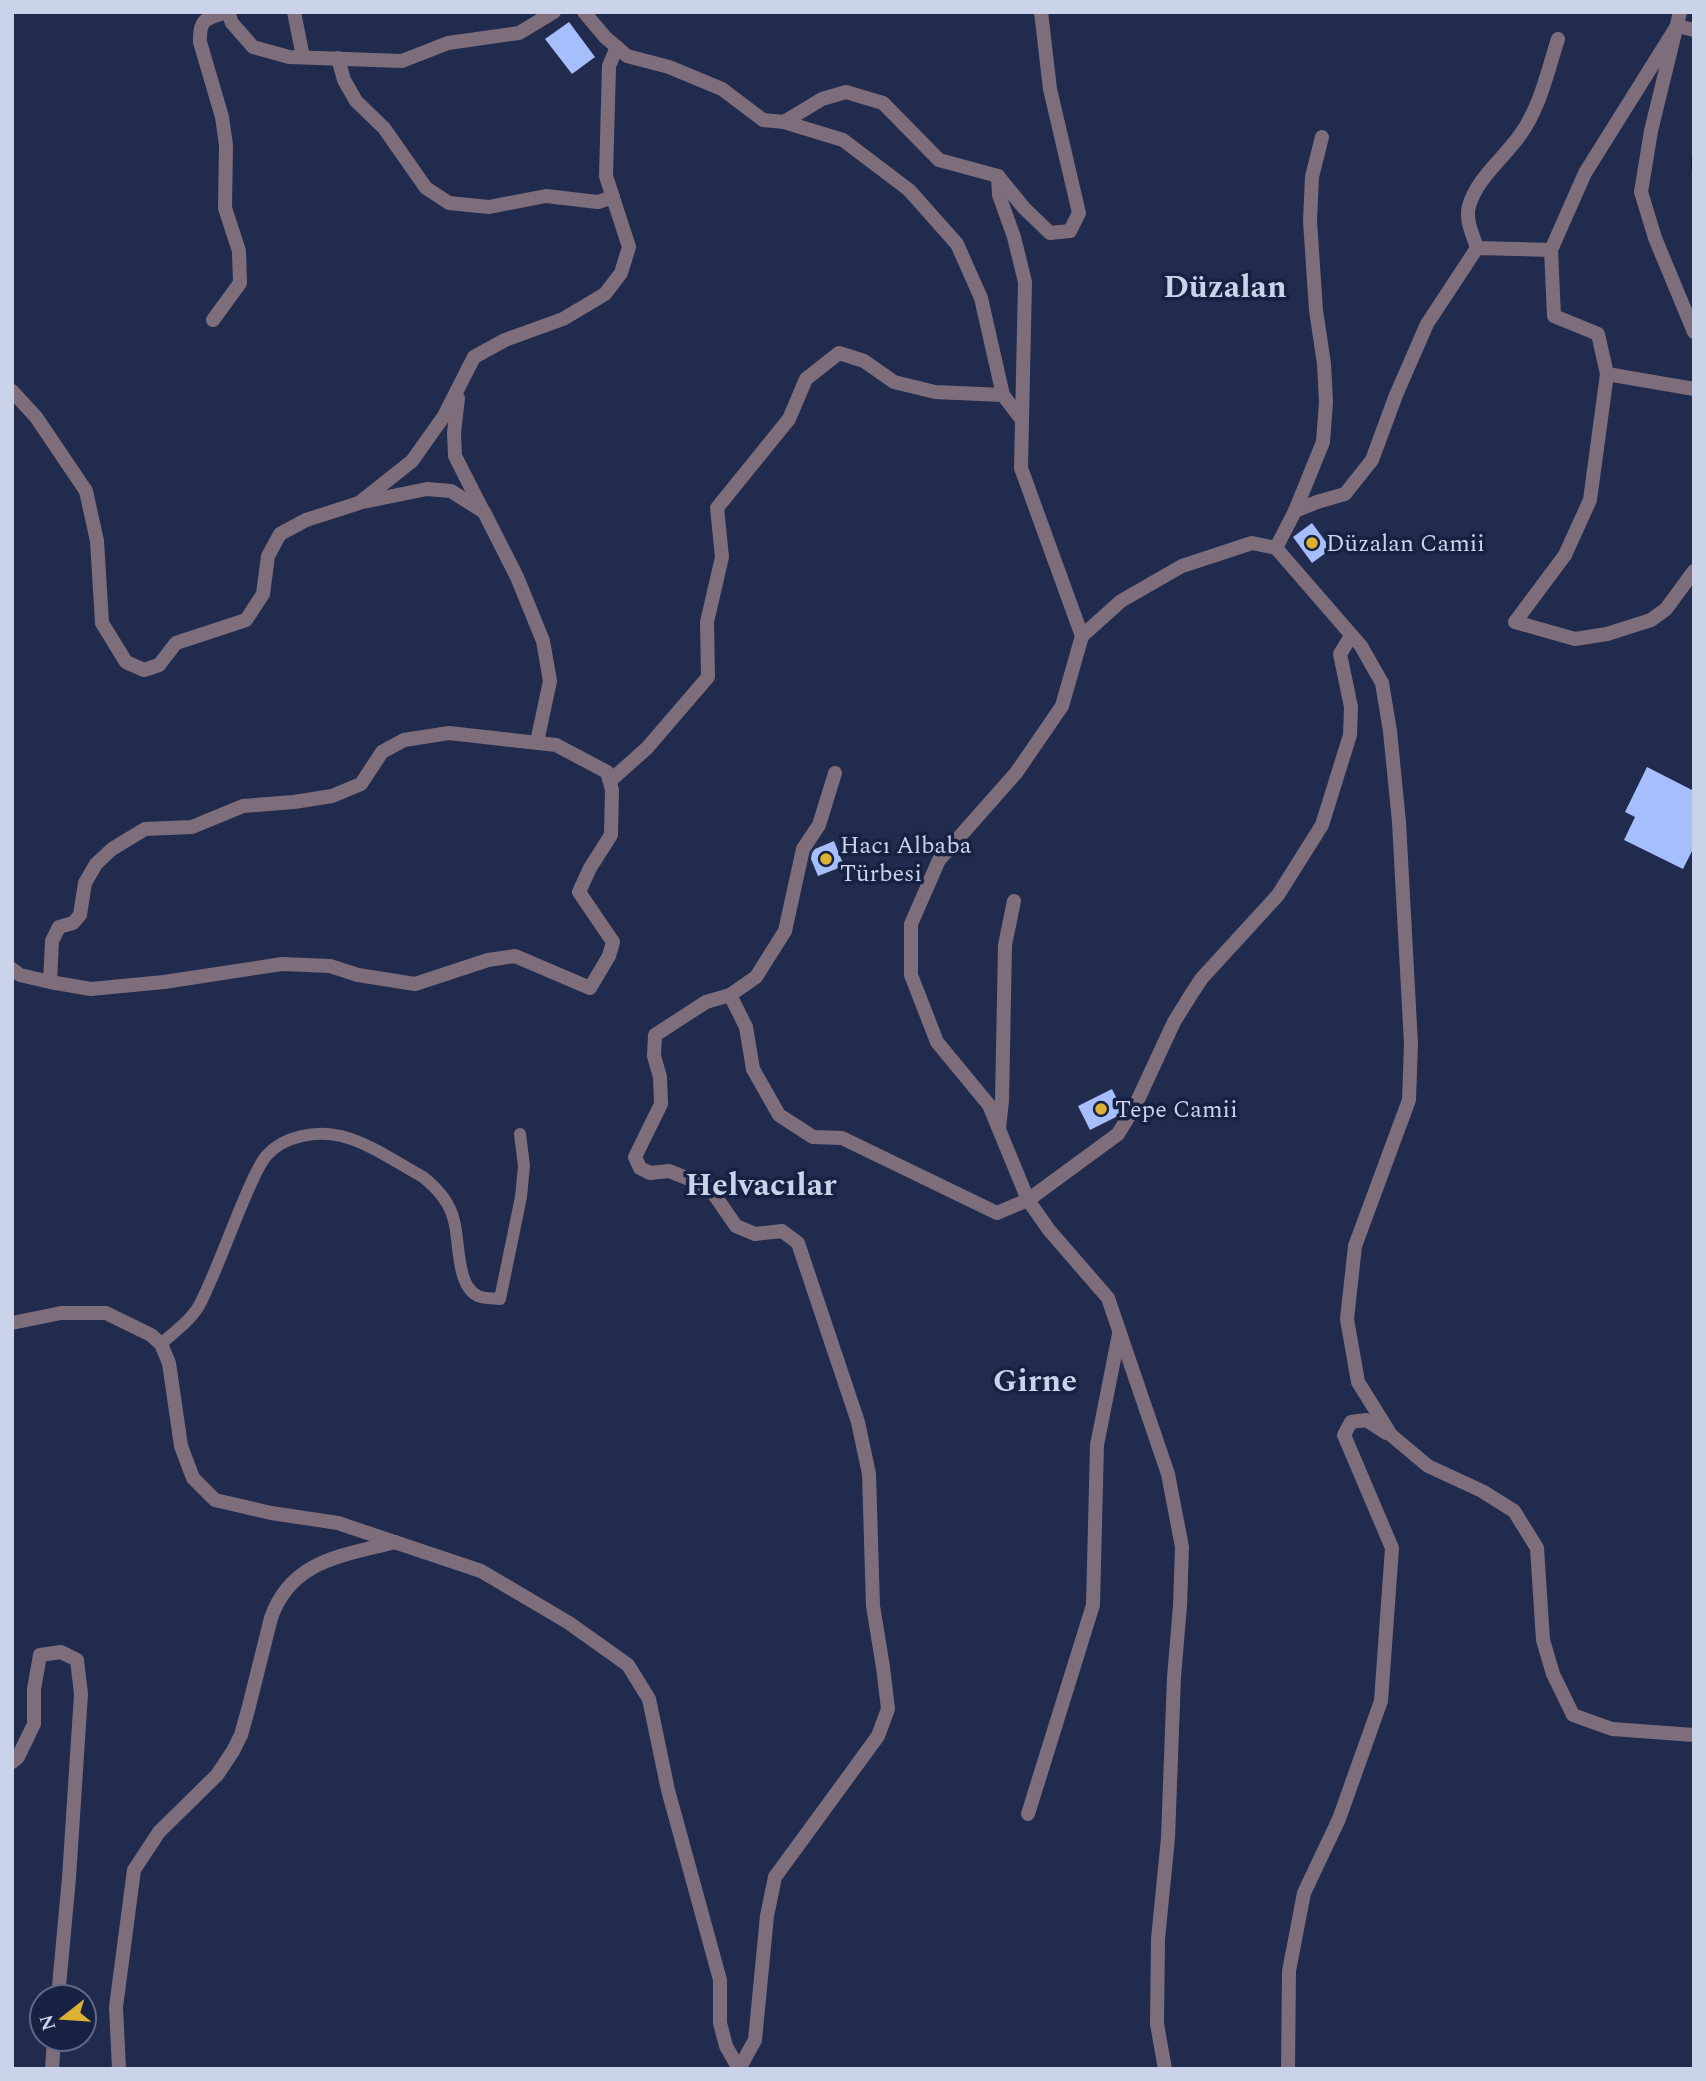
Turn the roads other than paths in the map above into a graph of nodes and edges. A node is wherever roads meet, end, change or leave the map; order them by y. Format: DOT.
graph roads {
  1 [pos="228,12"];
  2 [pos="294,12"];
  3 [pos="554,12"];
  4 [pos="584,12"];
  5 [pos="1041,12"];
  6 [pos="1678,19"];
  7 [pos="1694,30"];
  8 [pos="1558,39"];
  9 [pos="617,47"];
  10 [pos="303,57"];
  11 [pos="338,58"];
  12 [pos="784,122"];
  13 [pos="1322,137"];
  14 [pos="998,176"];
  15 [pos="613,197"];
  16 [pos="1477,248"];
  17 [pos="1551,250"];
  18 [pos="213,320"];
  19 [pos="1694,332"];
  20 [pos="1607,374"];
  21 [pos="459,386"];
  22 [pos="1694,389"];
  23 [pos="12,391"];
  24 [pos="1003,395"];
  25 [pos="1022,420"];
  26 [pos="359,503"];
  27 [pos="1295,511"];
  28 [pos="484,512"];
  29 [pos="1276,548"];
  30 [pos="1694,571"];
  31 [pos="1082,636"];
  32 [pos="1351,636"];
  33 [pos="537,742"];
  34 [pos="835,773"];
  35 [pos="610,781"];
  36 [pos="1014,901"];
  37 [pos="12,969"];
  38 [pos="50,982"];
  39 [pos="730,996"];
  40 [pos="999,1128"];
  41 [pos="520,1134"];
  42 [pos="1028,1200"];
  43 [pos="12,1323"];
  44 [pos="1120,1332"];
  45 [pos="160,1344"];
  46 [pos="1391,1435"];
  47 [pos="395,1542"];
  48 [pos="1694,1735"];
  49 [pos="12,1762"];
  50 [pos="1028,1814"];
  51 [pos="59,1983"];
  52 [pos="119,2069"];
  53 [pos="1165,2069"];
  54 [pos="1288,2069"];
  1 -- 10 [label="street"];
  1 -- 18 [label="street"];
  2 -- 10 [label="street"];
  3 -- 11 [label="street"];
  4 -- 9 [label="street"];
  5 -- 14 [label="street"];
  6 -- 7 [label="street"];
  6 -- 17 [label="street"];
  6 -- 19 [label="street"];
  8 -- 16 [label="street"];
  9 -- 12 [label="street"];
  9 -- 15 [label="street"];
  10 -- 11 [label="street"];
  11 -- 15 [label="street"];
  12 -- 14 [label="street"];
  12 -- 24 [label="street"];
  13 -- 27 [label="street"];
  14 -- 25 [label="street"];
  15 -- 21 [label="street"];
  16 -- 17 [label="street"];
  16 -- 27 [label="street"];
  17 -- 20 [label="street"];
  20 -- 22 [label="street"];
  20 -- 30 [label="street"];
  21 -- 26 [label="street"];
  21 -- 28 [label="street"];
  23 -- 26 [label="street"];
  24 -- 25 [label="street"];
  24 -- 35 [label="street"];
  25 -- 31 [label="street"];
  26 -- 28 [label="street"];
  27 -- 29 [label="street"];
  28 -- 33 [label="street"];
  29 -- 31 [label="street"];
  29 -- 32 [label="street"];
  31 -- 40 [label="street"];
  32 -- 42 [label="street"];
  32 -- 46 [label="street"];
  33 -- 35 [label="street"];
  33 -- 38 [label="street"];
  34 -- 39 [label="street"];
  35 -- 38 [label="street"];
  36 -- 40 [label="street"];
  37 -- 38 [label="street"];
  39 -- 42 [label="street"];
  39 -- 47 [label="street"];
  40 -- 42 [label="street"];
  41 -- 45 [label="lane"];
  42 -- 44 [label="street"];
  43 -- 45 [label="street"];
  44 -- 50 [label="street"];
  44 -- 53 [label="street"];
  45 -- 47 [label="street"];
  46 -- 48 [label="street"];
  46 -- 54 [label="street"];
  47 -- 52 [label="street"];
  49 -- 51 [label="street"];
}
